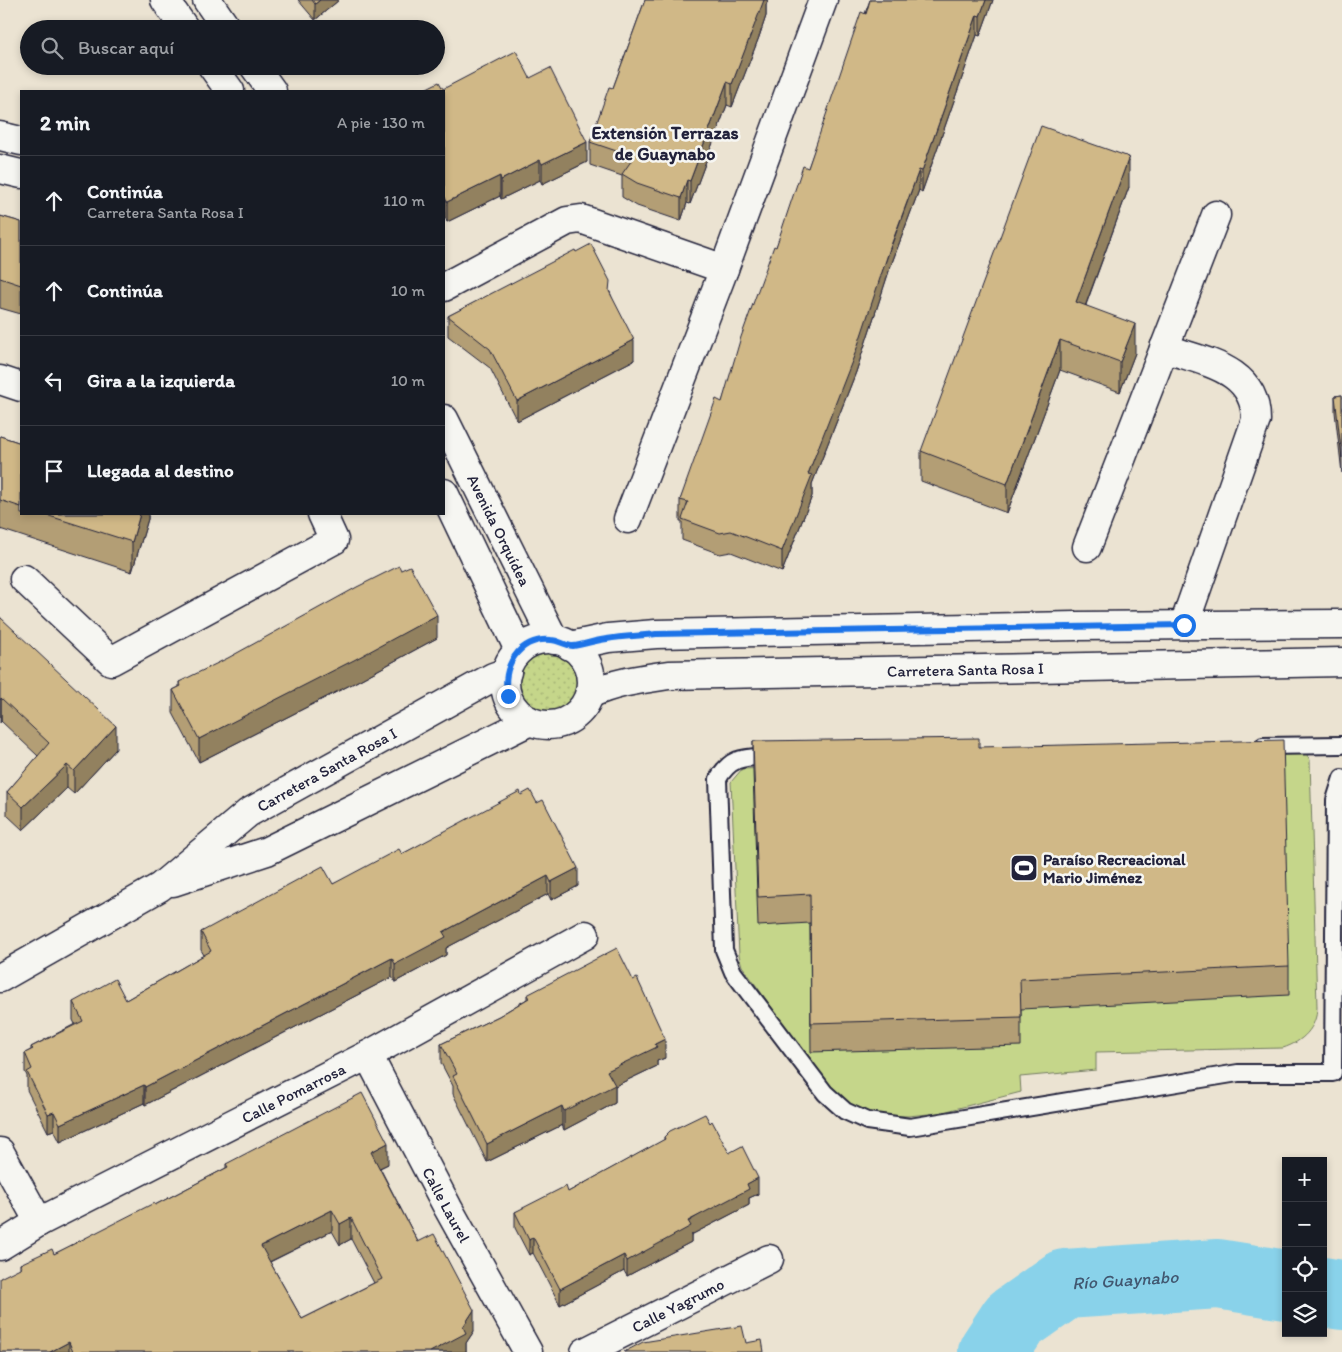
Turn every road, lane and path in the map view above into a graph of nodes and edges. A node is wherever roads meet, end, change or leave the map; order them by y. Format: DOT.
graph roads {
  1 [pos="164,0"];
  2 [pos="206,0"];
  3 [pos="823,0"];
  4 [pos="178,20"];
  5 [pos="220,20"];
  6 [pos="218,75"];
  7 [pos="260,75"];
  8 [pos="229,90"];
  9 [pos="271,90"];
  10 [pos="0,136"];
  11 [pos="20,141"];
  12 [pos="0,169"];
  13 [pos="20,174"];
  14 [pos="1216,215"];
  15 [pos="724,269"];
  16 [pos="445,286"];
  17 [pos="1164,348"];
  18 [pos="0,380"];
  19 [pos="20,387"];
  20 [pos="445,421"];
  21 [pos="445,495"];
  22 [pos="322,515"];
  23 [pos="628,519"];
  24 [pos="1087,547"];
  25 [pos="24,578"];
  26 [pos="1342,624"];
  27 [pos="1184,625"];
  28 [pos="562,643"];
  29 [pos="513,661"];
  30 [pos="1342,662"];
  31 [pos="590,694"];
  32 [pos="530,721"];
  33 [pos="1342,745"];
  34 [pos="1243,747"];
  35 [pos="789,756"];
  36 [pos="1342,778"];
  37 [pos="160,887"];
  38 [pos="585,936"];
  39 [pos="0,978"];
  40 [pos="368,1055"];
  41 [pos="0,1152"];
  42 [pos="39,1222"];
  43 [pos="0,1246"];
  44 [pos="769,1259"];
  45 [pos="528,1352"];
  46 [pos="585,1352"];
  1 -- 4 [label="street"];
  2 -- 5 [label="street"];
  3 -- 15 [label="street"];
  6 -- 8 [label="street"];
  7 -- 9 [label="street"];
  10 -- 11 [label="street"];
  12 -- 13 [label="street"];
  14 -- 17 [label="street"];
  15 -- 16 [label="street"];
  15 -- 23 [label="street"];
  17 -- 24 [label="street"];
  17 -- 27 [label="street"];
  18 -- 19 [label="street"];
  20 -- 28 [label="street, Avenida Orquídea"];
  21 -- 29 [label="street, Avenida Orquídea"];
  22 -- 25 [label="street"];
  26 -- 27 [label="street"];
  27 -- 28 [label="street"];
  28 -- 29 [label="street"];
  28 -- 31 [label="street"];
  29 -- 32 [label="street"];
  29 -- 37 [label="street, Carretera Santa Rosa I"];
  30 -- 31 [label="street, Carretera Santa Rosa I"];
  31 -- 32 [label="street"];
  32 -- 37 [label="street, Carretera Santa Rosa I"];
  33 -- 34 [label="lane"];
  35 -- 36 [label="lane"];
  37 -- 39 [label="street, Carretera Santa Rosa I"];
  38 -- 40 [label="street, Calle Pomarrosa"];
  40 -- 42 [label="street, Calle Pomarrosa"];
  40 -- 45 [label="street, Calle Laurel"];
  41 -- 42 [label="street"];
  42 -- 43 [label="street, Calle Pomarrosa"];
  44 -- 46 [label="street, Calle Yagrumo"];
}
